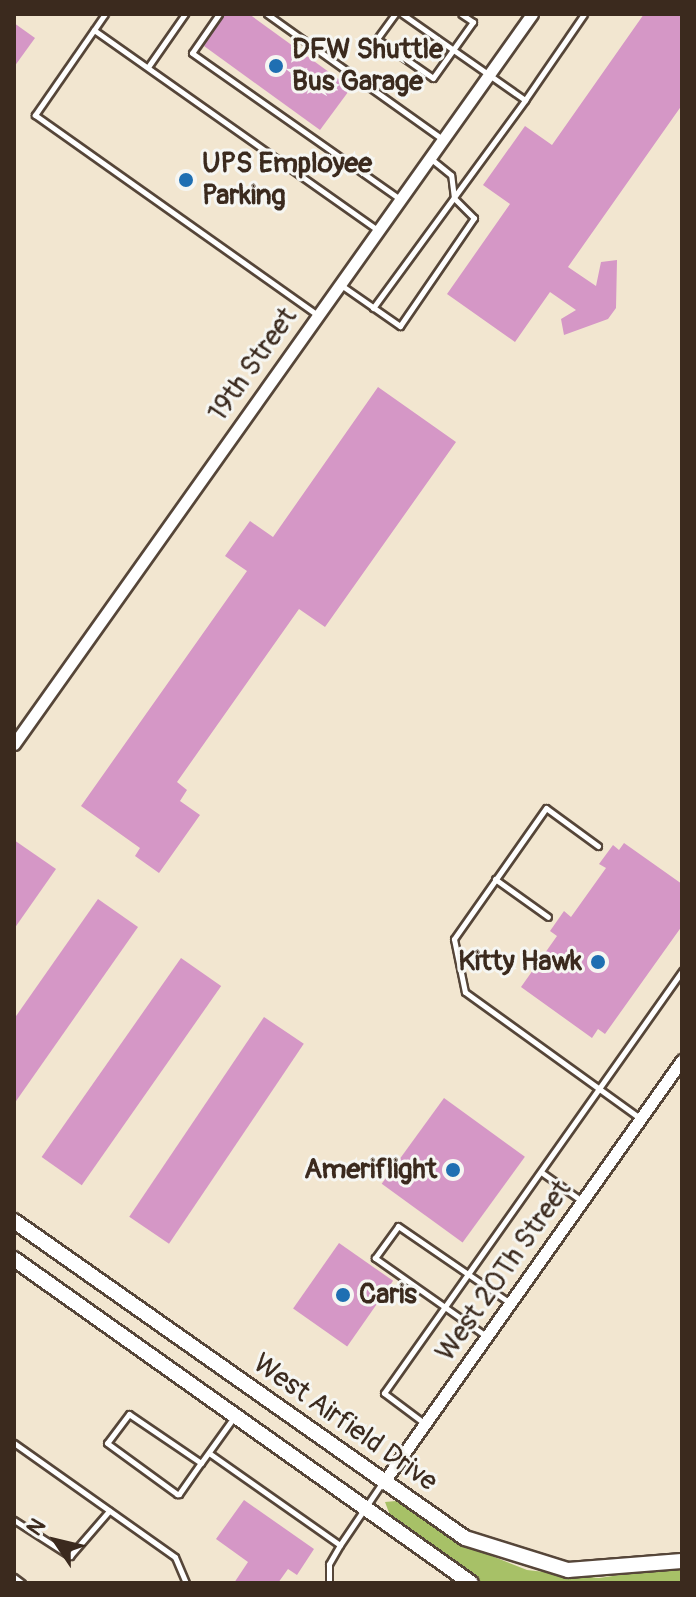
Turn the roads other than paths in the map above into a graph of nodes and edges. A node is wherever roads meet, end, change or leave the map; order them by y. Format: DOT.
graph roads {
  1 [pos="105,14"];
  2 [pos="185,14"];
  3 [pos="219,14"];
  4 [pos="267,14"];
  5 [pos="395,14"];
  6 [pos="402,14"];
  7 [pos="461,14"];
  8 [pos="584,14"];
  9 [pos="525,16"];
  10 [pos="94,30"];
  11 [pos="453,49"];
  12 [pos="148,67"];
  13 [pos="489,74"];
  14 [pos="525,100"];
  15 [pos="442,140"];
  16 [pos="430,158"];
  17 [pos="454,198"];
  18 [pos="400,199"];
  19 [pos="378,230"];
  20 [pos="340,285"];
  21 [pos="373,308"];
  22 [pos="318,316"];
  23 [pos="16,735"];
  24 [pos="598,846"];
  25 [pos="495,879"];
  26 [pos="548,917"];
  27 [pos="682,971"];
  28 [pos="682,1060"];
  29 [pos="599,1090"];
  30 [pos="641,1119"];
  31 [pos="541,1172"];
  32 [pos="582,1201"];
  33 [pos="14,1221"];
  34 [pos="14,1259"];
  35 [pos="469,1275"];
  36 [pos="510,1303"];
  37 [pos="446,1308"];
  38 [pos="487,1336"];
  39 [pos="235,1416"];
  40 [pos="425,1424"];
  41 [pos="14,1443"];
  42 [pos="209,1453"];
  43 [pos="201,1463"];
  44 [pos="383,1483"];
  45 [pos="365,1509"];
  46 [pos="109,1511"];
  47 [pos="14,1520"];
  48 [pos="340,1545"];
  49 [pos="682,1561"];
  50 [pos="14,1577"];
  51 [pos="22,1583"];
  52 [pos="186,1583"];
  53 [pos="329,1583"];
  54 [pos="471,1583"];
  1 -- 10 [label="lane"];
  2 -- 12 [label="lane"];
  3 -- 18 [label="lane"];
  4 -- 15 [label="lane"];
  5 -- 11 [label="lane"];
  6 -- 11 [label="lane"];
  7 -- 11 [label="lane"];
  8 -- 14 [label="lane"];
  9 -- 13 [label="street, 19th Street"];
  10 -- 12 [label="lane"];
  10 -- 22 [label="lane"];
  11 -- 13 [label="lane"];
  12 -- 19 [label="lane"];
  13 -- 14 [label="lane"];
  13 -- 15 [label="street, 19th Street"];
  14 -- 17 [label="lane"];
  15 -- 16 [label="street, 19th Street"];
  16 -- 17 [label="lane"];
  16 -- 18 [label="street, 19th Street"];
  17 -- 21 [label="lane"];
  17 -- 21 [label="lane"];
  18 -- 19 [label="street, 19th Street"];
  19 -- 20 [label="street, 19th Street"];
  20 -- 21 [label="lane"];
  20 -- 22 [label="street, 19th Street"];
  22 -- 23 [label="street, 19th Street"];
  24 -- 25 [label="lane"];
  25 -- 26 [label="lane"];
  25 -- 29 [label="lane"];
  27 -- 29 [label="lane"];
  28 -- 30 [label="street, West 20Th Street"];
  29 -- 30 [label="lane"];
  29 -- 31 [label="lane"];
  30 -- 32 [label="street, West 20Th Street"];
  31 -- 32 [label="lane"];
  31 -- 35 [label="lane"];
  32 -- 36 [label="street, West 20Th Street"];
  33 -- 44 [label="street, West Airfield Drive"];
  34 -- 39 [label="street, West Airfield Drive"];
  35 -- 36 [label="lane"];
  35 -- 37 [label="lane"];
  35 -- 37 [label="lane"];
  36 -- 38 [label="street, West 20Th Street"];
  37 -- 38 [label="lane"];
  37 -- 40 [label="lane"];
  38 -- 40 [label="street, West 20Th Street"];
  39 -- 42 [label="lane"];
  39 -- 45 [label="street, West Airfield Drive"];
  40 -- 44 [label="street, West 20Th Street"];
  41 -- 46 [label="lane"];
  42 -- 43 [label="lane"];
  42 -- 48 [label="lane"];
  43 -- 43 [label="lane"];
  44 -- 45 [label="lane, West 20Th Street"];
  44 -- 49 [label="street, West Airfield Drive"];
  45 -- 48 [label="lane, West 20Th Street"];
  45 -- 54 [label="street, West Airfield Drive"];
  46 -- 47 [label="lane"];
  46 -- 52 [label="lane"];
  48 -- 53 [label="lane, West 20Th Street"];
  50 -- 51 [label="lane"];
}
